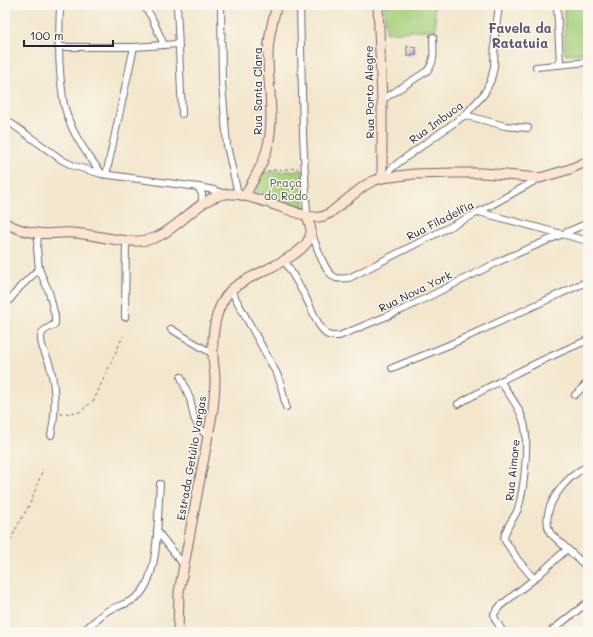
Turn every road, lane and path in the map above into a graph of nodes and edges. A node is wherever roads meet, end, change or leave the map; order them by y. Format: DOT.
graph roads {
  1 [pos="60,5"];
  2 [pos="143,5"];
  3 [pos="177,5"];
  4 [pos="220,5"];
  5 [pos="277,5"];
  6 [pos="300,5"];
  7 [pos="378,5"];
  8 [pos="499,5"];
  9 [pos="557,5"];
  10 [pos="433,37"];
  11 [pos="178,44"];
  12 [pos="164,45"];
  13 [pos="58,47"];
  14 [pos="134,47"];
  15 [pos="588,62"];
  16 [pos="560,64"];
  17 [pos="536,67"];
  18 [pos="382,100"];
  19 [pos="182,114"];
  20 [pos="465,115"];
  21 [pos="5,119"];
  22 [pos="528,128"];
  23 [pos="588,161"];
  24 [pos="304,167"];
  25 [pos="259,172"];
  26 [pos="104,175"];
  27 [pos="384,178"];
  28 [pos="540,178"];
  29 [pos="198,187"];
  30 [pos="225,194"];
  31 [pos="242,195"];
  32 [pos="202,205"];
  33 [pos="479,212"];
  34 [pos="307,216"];
  35 [pos="5,223"];
  36 [pos="588,223"];
  37 [pos="311,231"];
  38 [pos="38,234"];
  39 [pos="562,234"];
  40 [pos="126,241"];
  41 [pos="588,241"];
  42 [pos="285,261"];
  43 [pos="39,269"];
  44 [pos="588,281"];
  45 [pos="231,290"];
  46 [pos="5,306"];
  47 [pos="125,317"];
  48 [pos="171,329"];
  49 [pos="124,336"];
  50 [pos="588,340"];
  51 [pos="213,354"];
  52 [pos="392,368"];
  53 [pos="181,377"];
  54 [pos="500,381"];
  55 [pos="588,382"];
  56 [pos="575,395"];
  57 [pos="458,404"];
  58 [pos="286,408"];
  59 [pos="55,414"];
  60 [pos="51,435"];
  61 [pos="208,437"];
  62 [pos="588,466"];
  63 [pos="43,468"];
  64 [pos="160,484"];
  65 [pos="157,531"];
  66 [pos="567,549"];
  67 [pos="5,551"];
  68 [pos="183,564"];
  69 [pos="588,568"];
  70 [pos="534,579"];
  71 [pos="588,602"];
  72 [pos="81,632"];
  73 [pos="178,632"];
  74 [pos="503,632"];
  75 [pos="550,632"];
  1 -- 13 [label="street"];
  2 -- 12 [label="street"];
  3 -- 11 [label="street"];
  4 -- 31 [label="street"];
  5 -- 25 [label="main road, Rua Santa Clara"];
  6 -- 24 [label="street"];
  7 -- 18 [label="main road, Rua Porto Alegre"];
  8 -- 20 [label="street, Rua Imbuca"];
  9 -- 16 [label="street"];
  10 -- 18 [label="street"];
  11 -- 12 [label="street"];
  11 -- 19 [label="street"];
  12 -- 14 [label="street"];
  13 -- 14 [label="street"];
  13 -- 26 [label="street"];
  14 -- 26 [label="street"];
  15 -- 16 [label="street"];
  16 -- 17 [label="street"];
  18 -- 27 [label="main road, Rua Porto Alegre"];
  20 -- 22 [label="street"];
  20 -- 27 [label="street, Rua Imbuca"];
  21 -- 26 [label="street"];
  23 -- 28 [label="main road"];
  24 -- 25 [label="path"];
  24 -- 34 [label="street"];
  25 -- 31 [label="main road, Rua Santa Clara"];
  26 -- 29 [label="street"];
  27 -- 28 [label="main road"];
  27 -- 34 [label="main road"];
  28 -- 33 [label="street, Rua Filadelfia"];
  29 -- 30 [label="street"];
  29 -- 32 [label="street"];
  30 -- 31 [label="main road"];
  30 -- 32 [label="main road"];
  31 -- 34 [label="main road"];
  32 -- 40 [label="main road"];
  33 -- 37 [label="street, Rua Filadelfia"];
  33 -- 39 [label="street"];
  34 -- 37 [label="main road"];
  35 -- 38 [label="main road"];
  36 -- 39 [label="street, Rua Nova York"];
  37 -- 42 [label="main road, Estrada Getúlio Vargas"];
  38 -- 40 [label="main road"];
  38 -- 43 [label="street"];
  39 -- 41 [label="street"];
  39 -- 42 [label="street, Rua Nova York"];
  40 -- 47 [label="street"];
  42 -- 45 [label="main road, Estrada Getúlio Vargas"];
  43 -- 46 [label="street"];
  43 -- 59 [label="street"];
  44 -- 52 [label="street"];
  45 -- 51 [label="main road, Estrada Getúlio Vargas"];
  45 -- 58 [label="street"];
  48 -- 51 [label="street"];
  49 -- 59 [label="path"];
  50 -- 54 [label="street"];
  51 -- 61 [label="main road, Estrada Getúlio Vargas"];
  53 -- 61 [label="street"];
  54 -- 57 [label="street"];
  54 -- 70 [label="street, Rua Aimore"];
  55 -- 56 [label="street"];
  59 -- 60 [label="street"];
  61 -- 68 [label="main road, Estrada Getúlio Vargas"];
  62 -- 66 [label="street"];
  63 -- 67 [label="path"];
  64 -- 65 [label="street"];
  65 -- 68 [label="street"];
  65 -- 72 [label="street"];
  66 -- 69 [label="street"];
  66 -- 70 [label="street"];
  68 -- 73 [label="main road, Estrada Getúlio Vargas"];
  70 -- 74 [label="street"];
  71 -- 75 [label="street"];
}
